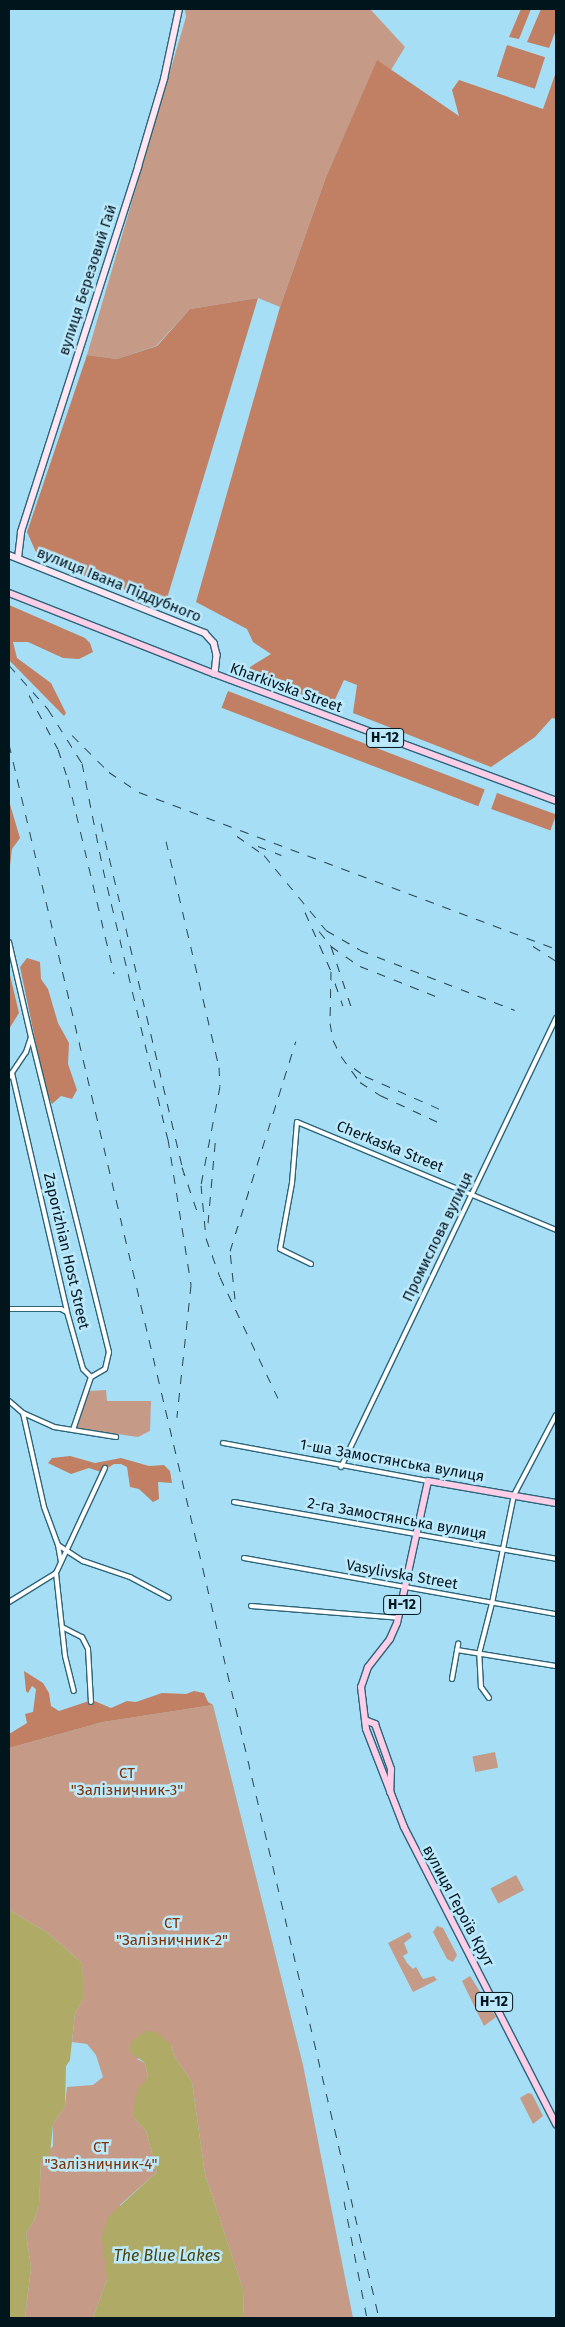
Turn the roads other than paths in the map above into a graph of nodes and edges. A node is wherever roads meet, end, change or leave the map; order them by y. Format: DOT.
graph roads {
  1 [pos="179,9"];
  2 [pos="9,555"];
  3 [pos="18,558"];
  4 [pos="9,593"];
  5 [pos="215,674"];
  6 [pos="556,802"];
  7 [pos="9,942"];
  8 [pos="556,1018"];
  9 [pos="31,1037"];
  10 [pos="10,1075"];
  11 [pos="472,1193"];
  12 [pos="556,1230"];
  13 [pos="311,1264"];
  14 [pos="9,1309"];
  15 [pos="67,1312"];
  16 [pos="91,1377"];
  17 [pos="9,1401"];
  18 [pos="23,1413"];
  19 [pos="556,1415"];
  20 [pos="73,1430"];
  21 [pos="116,1437"];
  22 [pos="223,1443"];
  23 [pos="341,1467"];
  24 [pos="105,1468"];
  25 [pos="428,1481"];
  26 [pos="514,1495"];
  27 [pos="234,1502"];
  28 [pos="556,1503"];
  29 [pos="417,1534"];
  30 [pos="58,1545"];
  31 [pos="502,1549"];
  32 [pos="67,1553"];
  33 [pos="244,1558"];
  34 [pos="556,1559"];
  35 [pos="61,1562"];
  36 [pos="56,1573"];
  37 [pos="406,1587"];
  38 [pos="169,1598"];
  39 [pos="9,1602"];
  40 [pos="492,1603"];
  41 [pos="251,1606"];
  42 [pos="556,1614"];
  43 [pos="399,1618"];
  44 [pos="62,1627"];
  45 [pos="458,1644"];
  46 [pos="457,1650"];
  47 [pos="479,1654"];
  48 [pos="556,1666"];
  49 [pos="452,1679"];
  50 [pos="74,1691"];
  51 [pos="488,1698"];
  52 [pos="91,1702"];
  53 [pos="365,1720"];
  54 [pos="390,1795"];
  55 [pos="556,2124"];
  1 -- 3 [label="street, вулиця Березовий Гай"];
  2 -- 3 [label="street, вулиця Івана Піддубного"];
  3 -- 5 [label="street, вулиця Івана Піддубного"];
  4 -- 5 [label="main road, Kharkivska Street / Н-12"];
  5 -- 6 [label="main road, Kharkivska Street / Н-12"];
  7 -- 9 [label="street"];
  8 -- 11 [label="street, Промислова вулиця"];
  9 -- 10 [label="street"];
  9 -- 16 [label="street"];
  10 -- 15 [label="street, Zaporizhian Host Street"];
  11 -- 12 [label="street, Cherkaska Street"];
  11 -- 13 [label="street, Cherkaska Street"];
  11 -- 23 [label="street, Промислова вулиця"];
  14 -- 15 [label="street"];
  15 -- 16 [label="street, Zaporizhian Host Street"];
  16 -- 20 [label="street"];
  17 -- 18 [label="street"];
  18 -- 20 [label="street"];
  18 -- 30 [label="street"];
  19 -- 26 [label="street"];
  20 -- 21 [label="street"];
  22 -- 23 [label="street, 1-ша Замостянська вулиця"];
  23 -- 25 [label="street, 1-ша Замостянська вулиця"];
  24 -- 32 [label="street"];
  25 -- 26 [label="main road, 1-ша Замостянська вулиця"];
  25 -- 29 [label="main road, Н-12"];
  26 -- 28 [label="main road, 1-ша Замостянська вулиця"];
  26 -- 31 [label="street"];
  27 -- 29 [label="street, 2-га Замостянська вулиця"];
  29 -- 31 [label="street, 2-га Замостянська вулиця"];
  29 -- 37 [label="main road, Н-12"];
  30 -- 32 [label="street"];
  30 -- 35 [label="street"];
  31 -- 34 [label="street, 2-га Замостянська вулиця"];
  31 -- 40 [label="street"];
  32 -- 35 [label="street"];
  32 -- 38 [label="street"];
  33 -- 37 [label="street, Vasylivska Street"];
  35 -- 36 [label="street"];
  36 -- 39 [label="street"];
  36 -- 44 [label="street"];
  37 -- 40 [label="street, Vasylivska Street"];
  37 -- 43 [label="main road, Н-12"];
  40 -- 42 [label="street, Vasylivska Street"];
  40 -- 47 [label="street"];
  41 -- 43 [label="street"];
  43 -- 53 [label="main road, Н-12"];
  44 -- 50 [label="street"];
  44 -- 52 [label="street"];
  45 -- 46 [label="street"];
  46 -- 47 [label="street"];
  46 -- 49 [label="street"];
  47 -- 48 [label="street"];
  47 -- 51 [label="street"];
  53 -- 54 [label="main road, вулиця Героїв Крут / Н-12"];
  53 -- 54 [label="main road"];
  54 -- 55 [label="main road, вулиця Героїв Крут / Н-12"];
}
